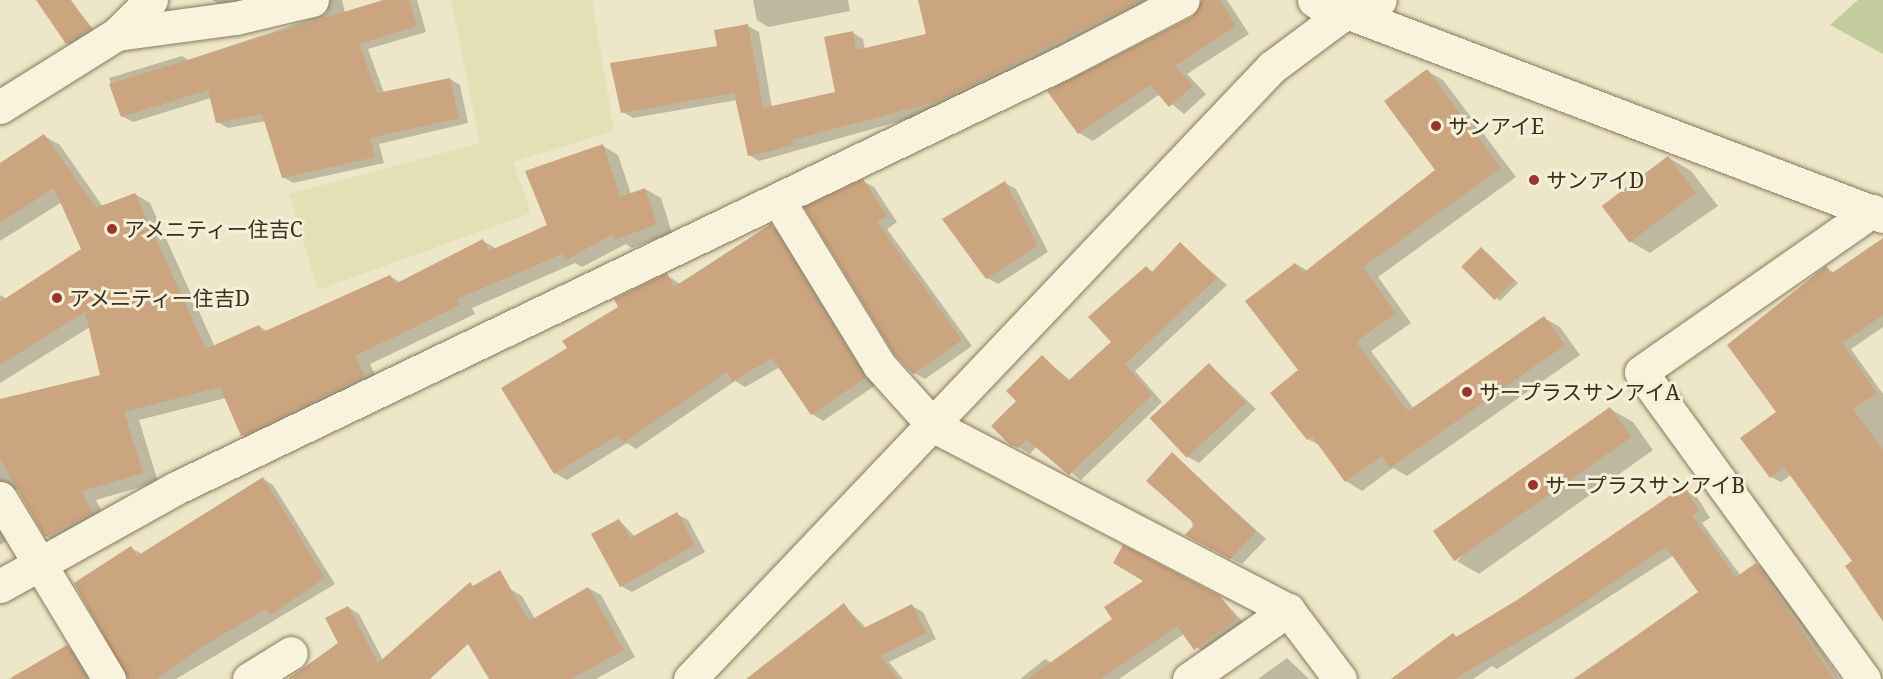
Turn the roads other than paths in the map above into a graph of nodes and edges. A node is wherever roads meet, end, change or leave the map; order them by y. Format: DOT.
graph roads {
  1 [pos="151,0"];
  2 [pos="312,0"];
  3 [pos="1183,0"];
  4 [pos="1346,8"];
  5 [pos="117,34"];
  6 [pos="0,107"];
  7 [pos="778,200"];
  8 [pos="1877,214"];
  9 [pos="934,426"];
  10 [pos="0,498"];
  11 [pos="39,563"];
  12 [pos="0,586"];
  13 [pos="1288,610"];
  14 [pos="291,653"];
  15 [pos="696,677"];
  16 [pos="109,679"];
  17 [pos="249,679"];
  18 [pos="1190,679"];
  19 [pos="1340,679"];
  20 [pos="1864,679"];
  1 -- 5 [label="street"];
  2 -- 5 [label="street"];
  3 -- 7 [label="street"];
  4 -- 8 [label="street"];
  4 -- 9 [label="street"];
  5 -- 6 [label="street"];
  7 -- 9 [label="street"];
  7 -- 11 [label="street"];
  8 -- 20 [label="street"];
  9 -- 13 [label="street"];
  9 -- 15 [label="street"];
  10 -- 11 [label="street"];
  11 -- 12 [label="street"];
  11 -- 16 [label="street"];
  13 -- 18 [label="street"];
  13 -- 19 [label="street"];
  14 -- 17 [label="street"];
}
